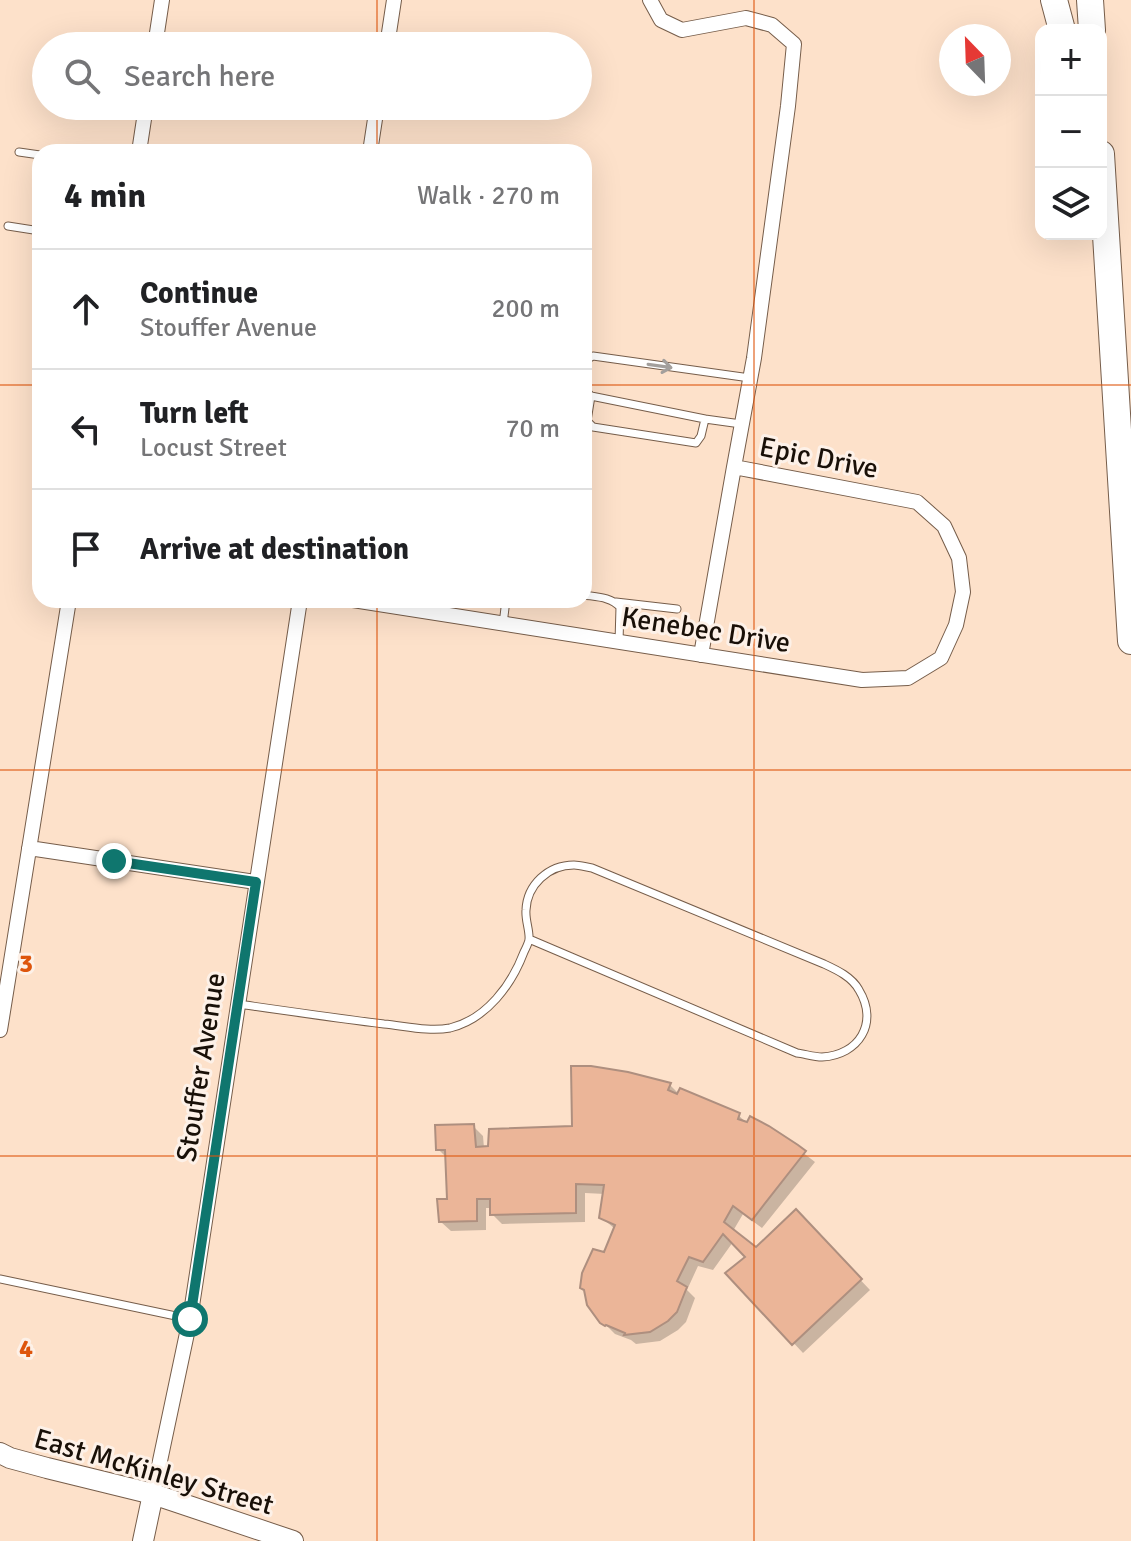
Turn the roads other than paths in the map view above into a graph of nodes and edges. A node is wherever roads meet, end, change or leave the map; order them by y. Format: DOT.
graph roads {
  1 [pos="162,0"];
  2 [pos="394,0"];
  3 [pos="650,0"];
  4 [pos="1054,0"];
  5 [pos="1090,0"];
  6 [pos="1060,24"];
  7 [pos="1092,24"];
  8 [pos="157,32"];
  9 [pos="389,32"];
  10 [pos="144,120"];
  11 [pos="375,120"];
  12 [pos="140,144"];
  13 [pos="371,144"];
  14 [pos="19,152"];
  15 [pos="32,154"];
  16 [pos="1102,168"];
  17 [pos="8,226"];
  18 [pos="32,230"];
  19 [pos="1092,240"];
  20 [pos="592,357"];
  21 [pos="750,378"];
  22 [pos="592,396"];
  23 [pos="705,419"];
  24 [pos="741,424"];
  25 [pos="592,426"];
  26 [pos="1120,460"];
  27 [pos="734,467"];
  28 [pos="592,597"];
  29 [pos="616,602"];
  30 [pos="68,608"];
  31 [pos="299,608"];
  32 [pos="415,608"];
  33 [pos="505,608"];
  34 [pos="677,609"];
  35 [pos="503,624"];
  36 [pos="1131,641"];
  37 [pos="619,642"];
  38 [pos="701,655"];
  39 [pos="862,680"];
  40 [pos="29,848"];
  41 [pos="256,882"];
  42 [pos="529,939"];
  43 [pos="238,1004"];
  44 [pos="0,1030"];
  45 [pos="0,1279"];
  46 [pos="190,1319"];
  47 [pos="0,1453"];
  48 [pos="153,1494"];
  49 [pos="143,1541"];
  50 [pos="293,1541"];
  1 -- 8 [label="street"];
  2 -- 9 [label="street"];
  3 -- 21 [label="street, Epic Drive"];
  4 -- 6 [label="highway"];
  5 -- 7 [label="highway"];
  10 -- 12 [label="street"];
  11 -- 13 [label="street"];
  14 -- 15 [label="lane"];
  16 -- 26 [label="highway"];
  17 -- 18 [label="lane"];
  19 -- 26 [label="highway"];
  20 -- 21 [label="lane, one-way"];
  21 -- 24 [label="street, Epic Drive"];
  22 -- 23 [label="lane"];
  23 -- 24 [label="lane"];
  23 -- 25 [label="lane"];
  24 -- 27 [label="street, Epic Drive"];
  26 -- 36 [label="highway"];
  27 -- 38 [label="street"];
  27 -- 39 [label="street, Epic Drive"];
  28 -- 29 [label="lane"];
  29 -- 34 [label="lane"];
  29 -- 37 [label="lane"];
  30 -- 40 [label="street"];
  31 -- 41 [label="street, Stouffer Avenue"];
  32 -- 35 [label="street, Kenebec Drive"];
  33 -- 35 [label="lane"];
  35 -- 37 [label="street, Kenebec Drive"];
  37 -- 38 [label="street, Kenebec Drive"];
  38 -- 39 [label="street, Kenebec Drive"];
  40 -- 41 [label="street"];
  40 -- 44 [label="street"];
  41 -- 43 [label="street, Stouffer Avenue"];
  42 -- 42 [label="lane"];
  42 -- 43 [label="lane"];
  43 -- 46 [label="street, Stouffer Avenue"];
  45 -- 46 [label="lane"];
  46 -- 48 [label="street, Stouffer Avenue"];
  47 -- 48 [label="street, East McKinley Street"];
  48 -- 49 [label="street, Stouffer Avenue"];
  48 -- 50 [label="street, East McKinley Street"];
}
